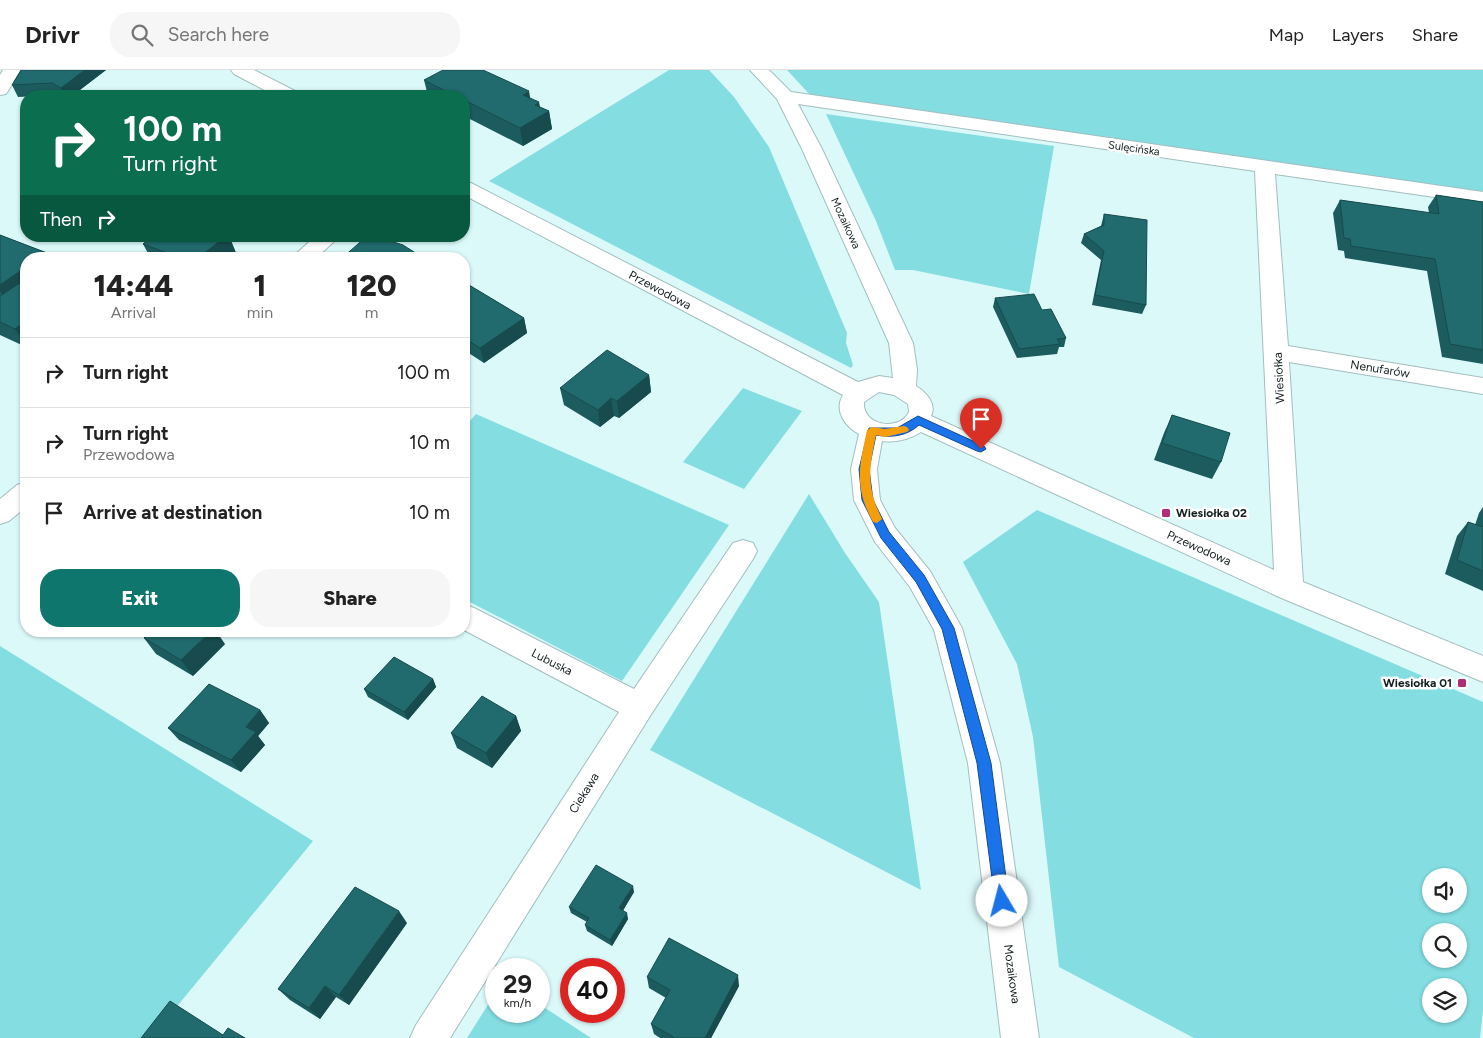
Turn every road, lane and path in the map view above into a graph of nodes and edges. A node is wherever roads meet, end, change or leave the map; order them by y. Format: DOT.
graph roads {
  1 [pos="12,70"];
  2 [pos="240,70"];
  3 [pos="759,70"];
  4 [pos="0,90"];
  5 [pos="278,90"];
  6 [pos="786,97"];
  7 [pos="1265,167"];
  8 [pos="470,190"];
  9 [pos="1483,198"];
  10 [pos="322,242"];
  11 [pos="310,252"];
  12 [pos="1277,352"];
  13 [pos="1483,386"];
  14 [pos="904,389"];
  15 [pos="857,392"];
  16 [pos="918,420"];
  17 [pos="872,430"];
  18 [pos="20,497"];
  19 [pos="0,514"];
  20 [pos="743,550"];
  21 [pos="1290,589"];
  22 [pos="470,619"];
  23 [pos="1483,669"];
  24 [pos="640,707"];
  25 [pos="428,1038"];
  26 [pos="1020,1038"];
  1 -- 4 [label="street"];
  2 -- 5 [label="street"];
  3 -- 6 [label="street, Mozaikowa"];
  6 -- 7 [label="street, Sulęcińska"];
  6 -- 14 [label="street, Mozaikowa"];
  7 -- 9 [label="street, Sulęcińska"];
  7 -- 12 [label="street, Wiesiołka"];
  8 -- 15 [label="street, Przewodowa"];
  10 -- 11 [label="street"];
  12 -- 13 [label="street, Nenufarów"];
  12 -- 21 [label="street, Wiesiołka"];
  14 -- 15 [label="street"];
  14 -- 16 [label="street"];
  15 -- 17 [label="street"];
  16 -- 17 [label="street"];
  16 -- 21 [label="street, Przewodowa"];
  17 -- 26 [label="street, Mozaikowa"];
  18 -- 19 [label="street"];
  20 -- 24 [label="street, Ciekawa"];
  21 -- 23 [label="street, Przewodowa"];
  22 -- 24 [label="street, Lubuska"];
  24 -- 25 [label="street, Ciekawa"];
}
